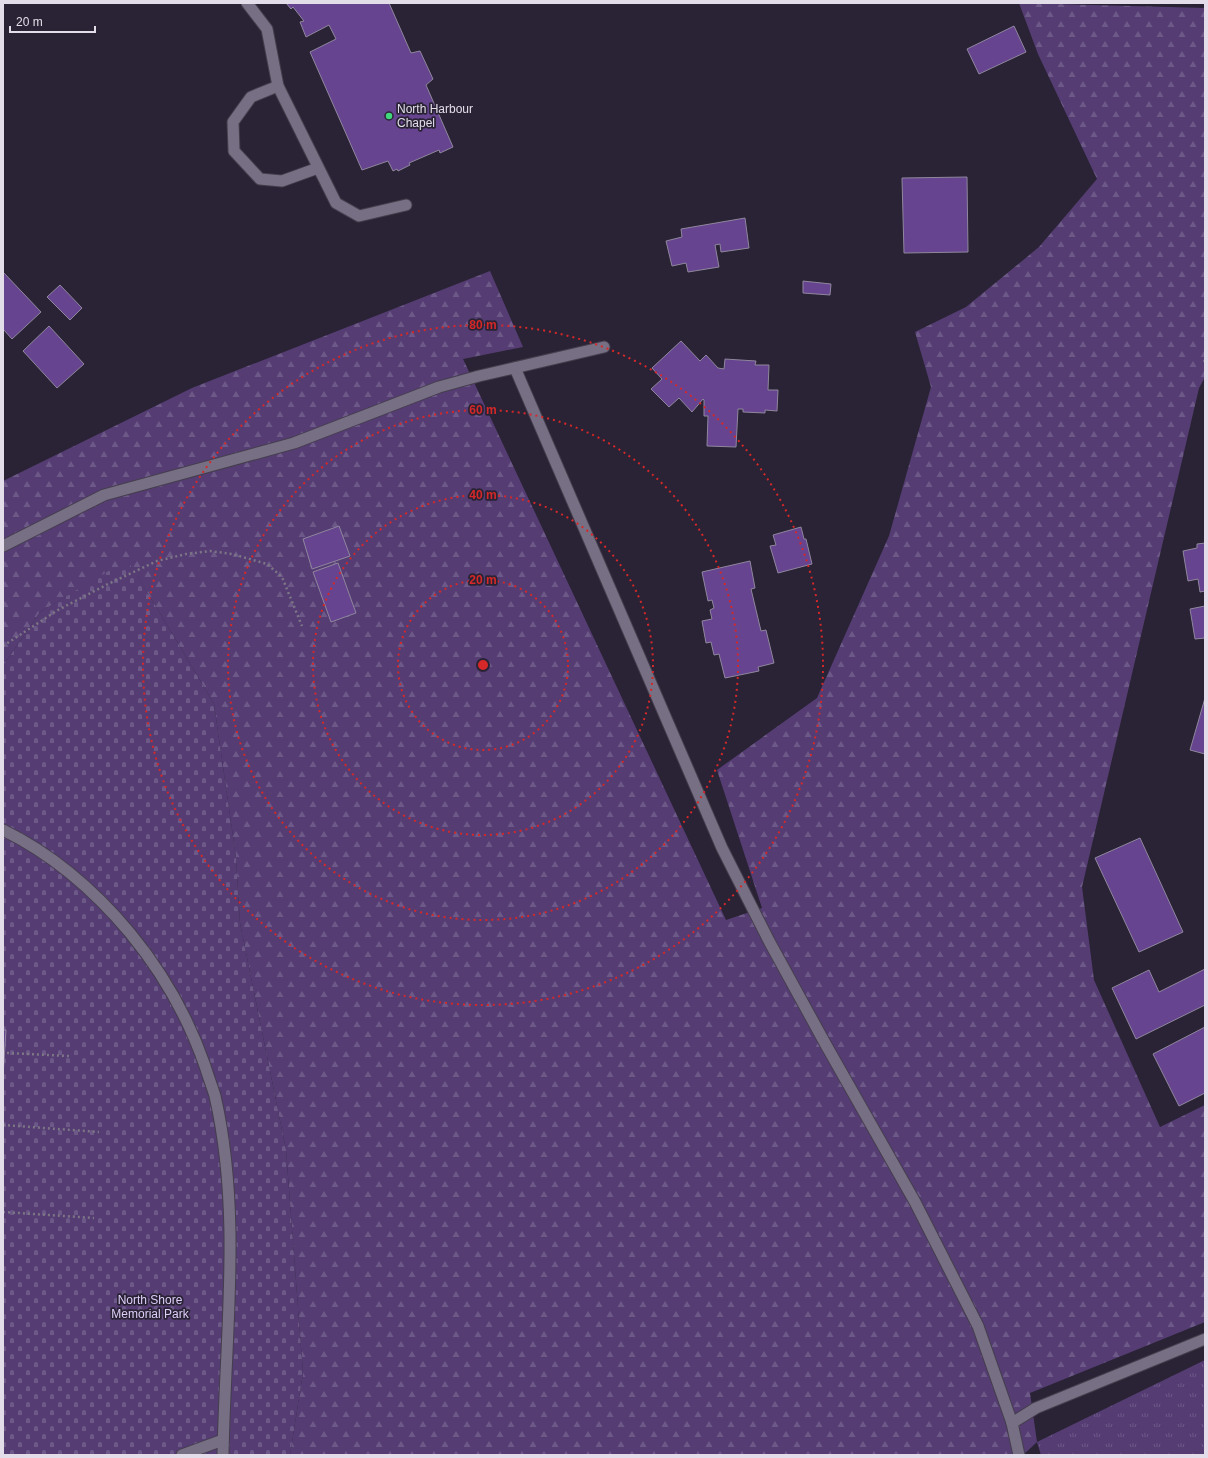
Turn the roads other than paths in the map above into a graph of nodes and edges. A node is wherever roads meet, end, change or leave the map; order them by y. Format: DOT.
graph roads {
  1 [pos="247,3"];
  2 [pos="278,86"];
  3 [pos="318,168"];
  4 [pos="406,205"];
  5 [pos="604,347"];
  6 [pos="515,368"];
  7 [pos="3,546"];
  8 [pos="3,830"];
  9 [pos="1205,1339"];
  10 [pos="1012,1423"];
  11 [pos="223,1440"];
  12 [pos="182,1455"];
  13 [pos="223,1455"];
  14 [pos="1019,1455"];
  1 -- 2 [label="lane"];
  2 -- 3 [label="lane"];
  2 -- 3 [label="lane"];
  3 -- 4 [label="lane"];
  5 -- 6 [label="lane"];
  6 -- 7 [label="lane"];
  6 -- 10 [label="lane"];
  8 -- 11 [label="lane"];
  9 -- 10 [label="lane"];
  10 -- 14 [label="lane"];
  11 -- 12 [label="lane"];
  11 -- 13 [label="lane"];
}
